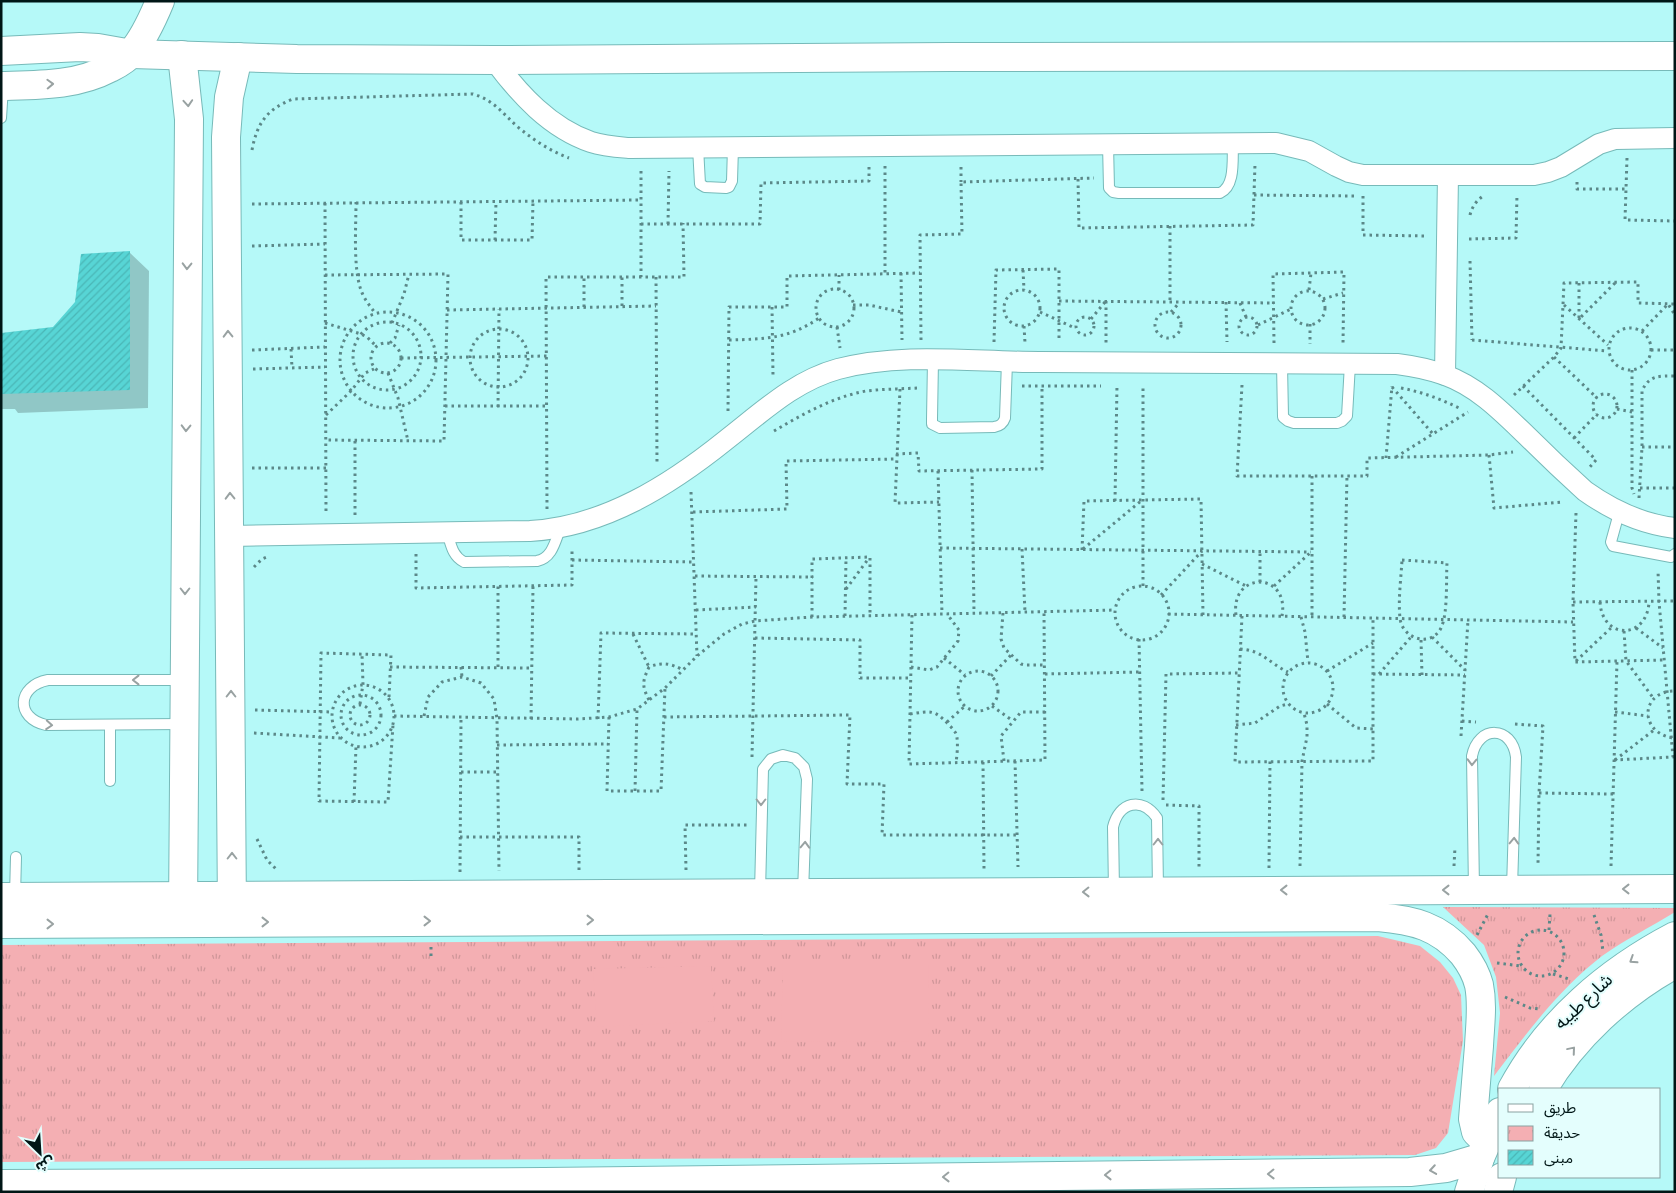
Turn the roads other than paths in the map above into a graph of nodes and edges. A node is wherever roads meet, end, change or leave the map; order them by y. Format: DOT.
graph roads {
  1 [pos="160,1"];
  2 [pos="1,50"];
  3 [pos="132,54"];
  4 [pos="182,55"];
  5 [pos="1675,56"];
  6 [pos="238,57"];
  7 [pos="494,60"];
  8 [pos="2,86"];
  9 [pos="1,118"];
  10 [pos="1675,138"];
  11 [pos="1108,144"];
  12 [pos="1233,144"];
  13 [pos="698,147"];
  14 [pos="733,147"];
  15 [pos="1448,175"];
  16 [pos="931,350"];
  17 [pos="1346,355"];
  18 [pos="1007,362"];
  19 [pos="1282,364"];
  20 [pos="1445,375"];
  21 [pos="1619,512"];
  22 [pos="553,522"];
  23 [pos="1675,528"];
  24 [pos="230,536"];
  25 [pos="450,541"];
  26 [pos="1675,554"];
  27 [pos="184,680"];
  28 [pos="184,724"];
  29 [pos="110,725"];
  30 [pos="110,780"];
  31 [pos="16,857"];
  32 [pos="1512,889"];
  33 [pos="1675,889"];
  34 [pos="1474,890"];
  35 [pos="1114,891"];
  36 [pos="1158,891"];
  37 [pos="760,894"];
  38 [pos="803,894"];
  39 [pos="183,895"];
  40 [pos="232,896"];
  41 [pos="8,897"];
  42 [pos="232,922"];
  43 [pos="182,923"];
  44 [pos="1,924"];
  45 [pos="1675,936"];
  46 [pos="1675,964"];
  47 [pos="1513,1088"];
  48 [pos="1544,1088"];
  49 [pos="1498,1116"];
  50 [pos="1483,1150"];
  51 [pos="1502,1178"];
  52 [pos="9,1187"];
  53 [pos="544,1187"];
  54 [pos="1469,1192"];
  55 [pos="1498,1192"];
  1 -- 3 [label="street"];
  2 -- 3 [label="street"];
  3 -- 4 [label="street"];
  8 -- 3 [label="street, one-way"];
  4 -- 6 [label="street"];
  4 -- 27 [label="street, one-way"];
  5 -- 7 [label="street"];
  6 -- 7 [label="street"];
  24 -- 6 [label="street, one-way"];
  7 -- 13 [label="street"];
  8 -- 9 [label="lane"];
  10 -- 15 [label="street"];
  11 -- 12 [label="street"];
  11 -- 12 [label="lane"];
  11 -- 14 [label="street"];
  12 -- 15 [label="street"];
  13 -- 14 [label="street"];
  13 -- 14 [label="lane"];
  15 -- 20 [label="street"];
  16 -- 18 [label="street"];
  16 -- 18 [label="lane"];
  16 -- 22 [label="street"];
  17 -- 19 [label="street"];
  17 -- 19 [label="lane"];
  17 -- 20 [label="street"];
  18 -- 19 [label="street"];
  20 -- 21 [label="street"];
  21 -- 23 [label="street"];
  21 -- 26 [label="lane"];
  22 -- 25 [label="street"];
  22 -- 25 [label="lane"];
  24 -- 25 [label="street"];
  40 -- 24 [label="street, one-way"];
  27 -- 28 [label="street"];
  27 -- 29 [label="lane, one-way"];
  28 -- 29 [label="lane"];
  28 -- 39 [label="street"];
  29 -- 30 [label="lane"];
  31 -- 41 [label="lane"];
  33 -- 32 [label="street, one-way"];
  32 -- 34 [label="street"];
  32 -- 34 [label="lane, one-way"];
  34 -- 36 [label="street, one-way"];
  35 -- 36 [label="street"];
  36 -- 35 [label="lane, one-way"];
  35 -- 38 [label="street, one-way"];
  37 -- 38 [label="street"];
  38 -- 37 [label="lane, one-way"];
  37 -- 40 [label="street"];
  39 -- 40 [label="street"];
  39 -- 41 [label="street"];
  39 -- 43 [label="street"];
  40 -- 42 [label="street"];
  42 -- 43 [label="street"];
  42 -- 50 [label="street, one-way"];
  44 -- 43 [label="street, one-way"];
  45 -- 47 [label="street, شارع طيبه, one-way"];
  48 -- 46 [label="street, شارع طيبه, one-way"];
  49 -- 50 [label="street"];
  50 -- 53 [label="street, one-way"];
  50 -- 54 [label="street"];
  51 -- 55 [label="street"];
  52 -- 53 [label="street"];
}
